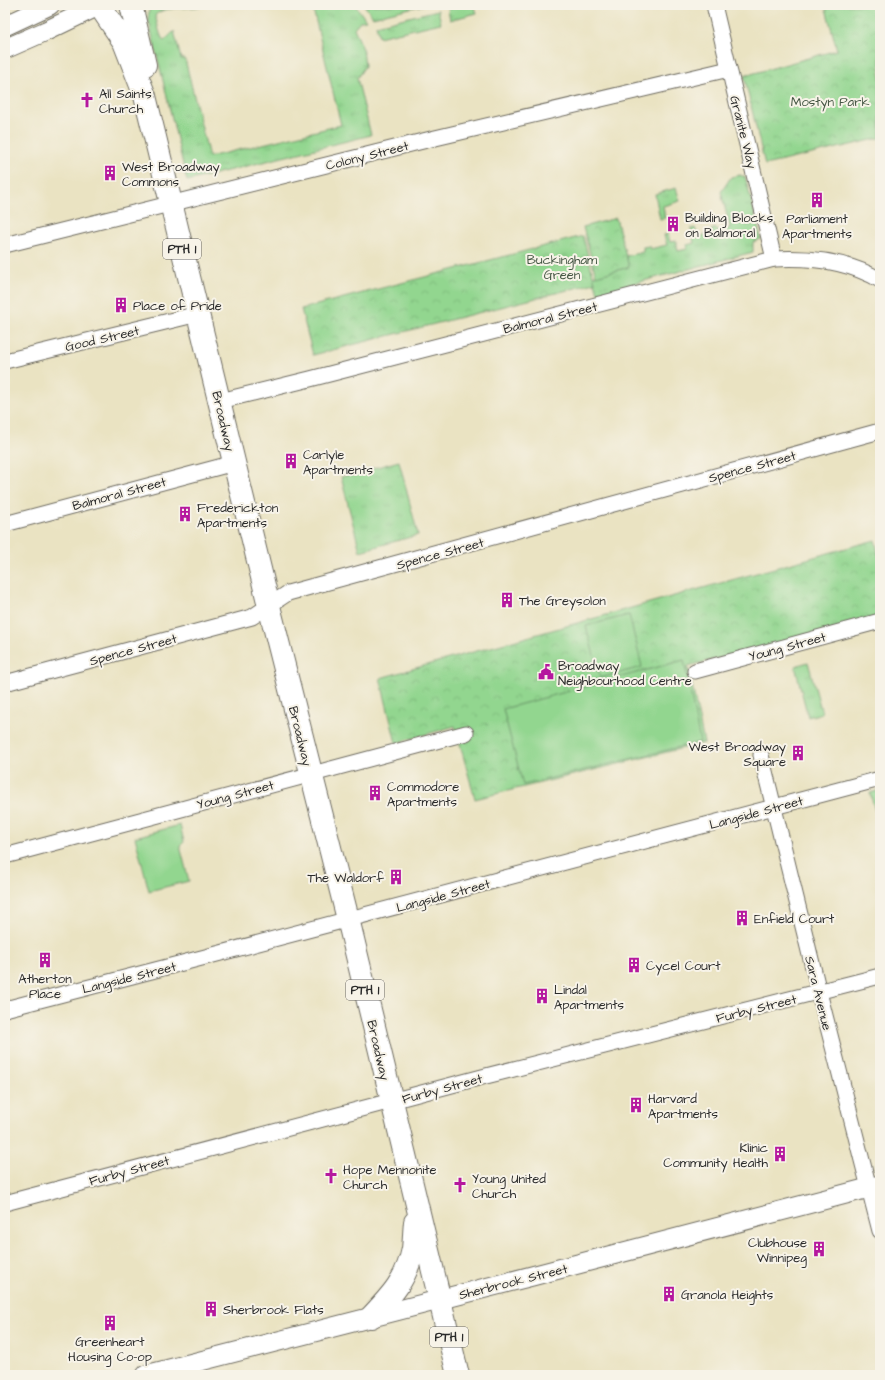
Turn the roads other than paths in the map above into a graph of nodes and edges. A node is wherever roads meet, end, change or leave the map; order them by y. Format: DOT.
graph roads {
  1 [pos="50,5"];
  2 [pos="100,5"];
  3 [pos="131,5"];
  4 [pos="714,5"];
  5 [pos="5,26"];
  6 [pos="5,49"];
  7 [pos="729,69"];
  8 [pos="145,96"];
  9 [pos="171,204"];
  10 [pos="5,245"];
  11 [pos="774,259"];
  12 [pos="880,280"];
  13 [pos="198,314"];
  14 [pos="5,361"];
  15 [pos="220,401"];
  16 [pos="880,431"];
  17 [pos="234,463"];
  18 [pos="5,524"];
  19 [pos="269,606"];
  20 [pos="880,621"];
  21 [pos="695,671"];
  22 [pos="5,683"];
  23 [pos="466,733"];
  24 [pos="761,755"];
  25 [pos="311,774"];
  26 [pos="880,779"];
  27 [pos="774,807"];
  28 [pos="5,856"];
  29 [pos="348,921"];
  30 [pos="880,976"];
  31 [pos="818,992"];
  32 [pos="5,1009"];
  33 [pos="391,1101"];
  34 [pos="875,1187"];
  35 [pos="5,1203"];
  36 [pos="417,1206"];
  37 [pos="880,1231"];
  38 [pos="439,1300"];
  39 [pos="371,1317"];
  40 [pos="146,1375"];
  41 [pos="458,1375"];
  1 -- 5 [label="main road"];
  2 -- 6 [label="main road"];
  2 -- 8 [label="highway, Broadway / PTH 1"];
  3 -- 8 [label="highway, Broadway / PTH 1"];
  4 -- 7 [label="street, Granite Way"];
  7 -- 9 [label="street, Colony Street"];
  7 -- 11 [label="street, Granite Way"];
  8 -- 9 [label="highway, Broadway / PTH 1"];
  9 -- 10 [label="street, Colony Street"];
  9 -- 13 [label="highway, Broadway / PTH 1"];
  11 -- 12 [label="street, Balmoral Street"];
  11 -- 15 [label="street, Balmoral Street"];
  13 -- 14 [label="street, Good Street"];
  13 -- 15 [label="highway, Broadway / PTH 1"];
  15 -- 17 [label="highway, Broadway / PTH 1"];
  16 -- 19 [label="street, Spence Street"];
  17 -- 18 [label="street, Balmoral Street"];
  17 -- 19 [label="highway, Broadway / PTH 1"];
  19 -- 22 [label="street, Spence Street"];
  19 -- 25 [label="highway, Broadway / PTH 1"];
  20 -- 21 [label="street, Young Street"];
  23 -- 25 [label="street, Young Street"];
  24 -- 27 [label="street, Sara Avenue"];
  25 -- 28 [label="street, Young Street"];
  25 -- 29 [label="highway, Broadway / PTH 1"];
  26 -- 27 [label="street, Langside Street"];
  27 -- 29 [label="street, Langside Street"];
  27 -- 31 [label="street, Sara Avenue"];
  29 -- 32 [label="street, Langside Street"];
  29 -- 33 [label="highway, Broadway / PTH 1"];
  30 -- 31 [label="street, Furby Street"];
  31 -- 33 [label="street, Furby Street"];
  31 -- 34 [label="street, Sara Avenue"];
  33 -- 35 [label="street, Furby Street"];
  33 -- 36 [label="highway, Broadway / PTH 1"];
  34 -- 37 [label="street, Sara Avenue"];
  34 -- 38 [label="main road, Sherbrook Street"];
  36 -- 38 [label="highway, Broadway / PTH 1"];
  36 -- 39 [label="highway"];
  38 -- 39 [label="main road, Sherbrook Street"];
  38 -- 41 [label="highway, Broadway / PTH 1"];
  39 -- 40 [label="main road, Sherbrook Street"];
}
